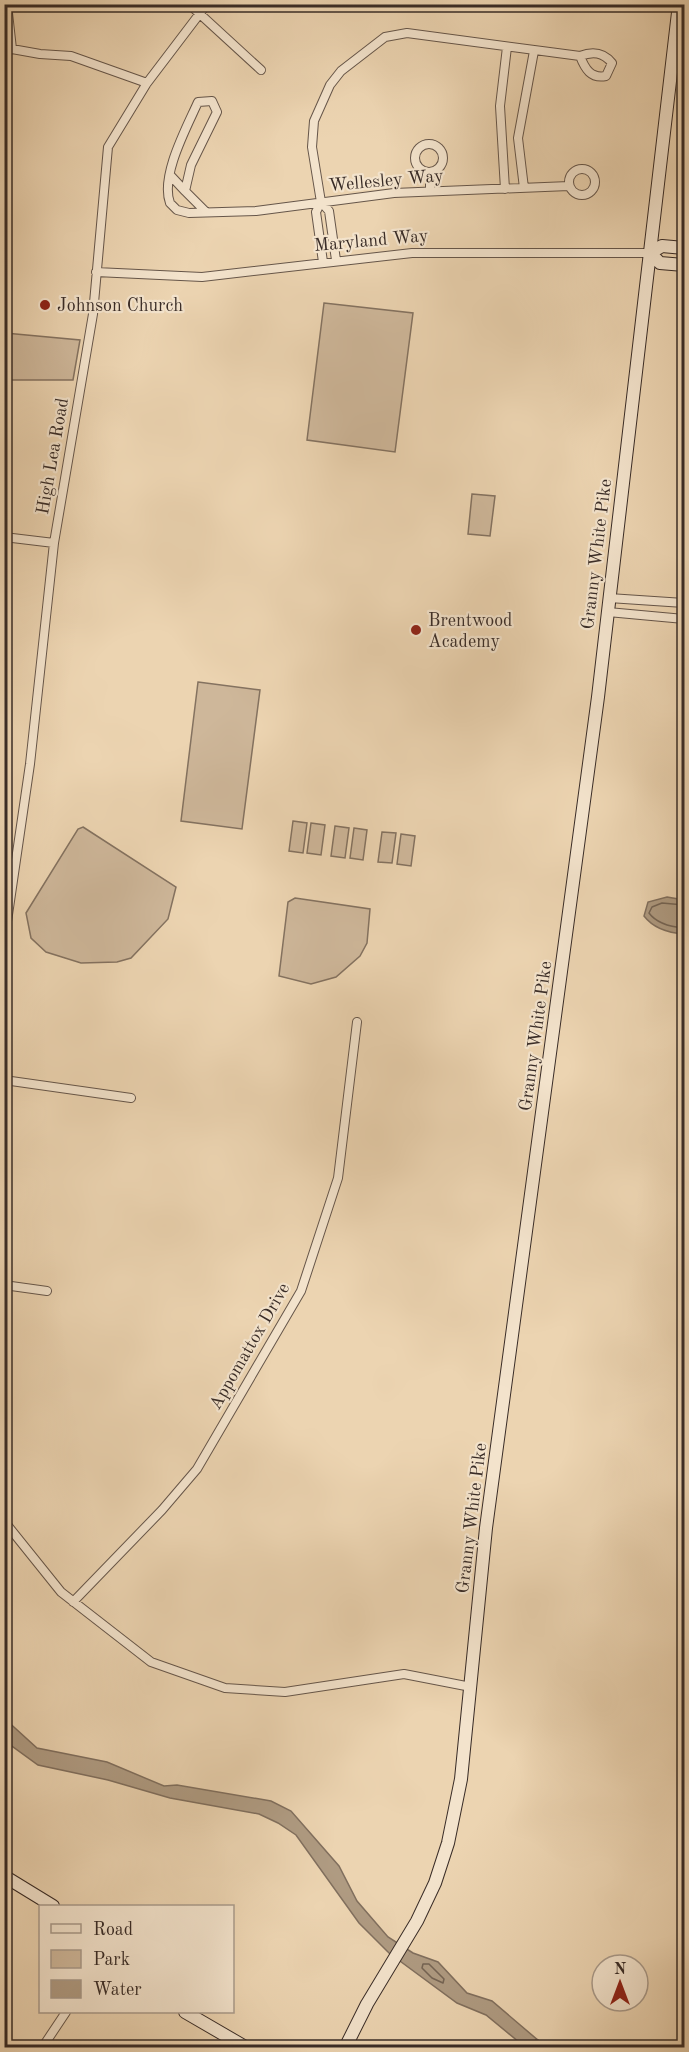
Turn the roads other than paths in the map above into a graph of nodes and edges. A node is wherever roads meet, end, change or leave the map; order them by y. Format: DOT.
graph roads {
  1 [pos="7,4"];
  2 [pos="189,4"];
  3 [pos="207,4"];
  4 [pos="679,4"];
  5 [pos="200,14"];
  6 [pos="507,47"];
  7 [pos="8,51"];
  8 [pos="534,51"];
  9 [pos="580,56"];
  10 [pos="261,70"];
  11 [pos="147,83"];
  12 [pos="430,172"];
  13 [pos="170,175"];
  14 [pos="569,186"];
  15 [pos="524,188"];
  16 [pos="506,189"];
  17 [pos="185,190"];
  18 [pos="430,191"];
  19 [pos="321,202"];
  20 [pos="206,212"];
  21 [pos="684,248"];
  22 [pos="650,253"];
  23 [pos="336,260"];
  24 [pos="323,262"];
  25 [pos="684,266"];
  26 [pos="96,272"];
  27 [pos="4,537"];
  28 [pos="54,543"];
  29 [pos="609,597"];
  30 [pos="684,603"];
  31 [pos="608,612"];
  32 [pos="684,619"];
  33 [pos="4,942"];
  34 [pos="357,1022"];
  35 [pos="4,1080"];
  36 [pos="130,1098"];
  37 [pos="4,1284"];
  38 [pos="47,1291"];
  39 [pos="4,1521"];
  40 [pos="73,1602"];
  41 [pos="471,1687"];
  42 [pos="4,1876"];
  43 [pos="51,1905"];
  44 [pos="65,2013"];
  45 [pos="187,2013"];
  46 [pos="42,2048"];
  47 [pos="247,2048"];
  48 [pos="345,2048"];
  1 -- 7 [label="street"];
  2 -- 5 [label="street"];
  3 -- 5 [label="street, High Lea Road"];
  4 -- 22 [label="main road, Granny White Pike"];
  5 -- 10 [label="street"];
  5 -- 11 [label="street, High Lea Road"];
  6 -- 8 [label="street"];
  6 -- 16 [label="street"];
  6 -- 19 [label="street"];
  7 -- 11 [label="street"];
  8 -- 9 [label="street"];
  8 -- 15 [label="street"];
  11 -- 26 [label="street, High Lea Road"];
  12 -- 18 [label="street"];
  13 -- 17 [label="street"];
  13 -- 17 [label="street, Wellesley Way"];
  13 -- 20 [label="street, Wellesley Way"];
  14 -- 15 [label="street, Wellesley Way"];
  15 -- 16 [label="street, Wellesley Way"];
  16 -- 18 [label="street, Wellesley Way"];
  17 -- 20 [label="street"];
  18 -- 19 [label="street, Wellesley Way"];
  19 -- 20 [label="street, Wellesley Way"];
  19 -- 23 [label="street"];
  19 -- 24 [label="street"];
  21 -- 22 [label="main road, Maryland Way"];
  22 -- 23 [label="street, Maryland Way"];
  22 -- 25 [label="main road, Maryland Way"];
  22 -- 29 [label="main road, Granny White Pike"];
  23 -- 24 [label="street, Maryland Way"];
  24 -- 26 [label="street, Maryland Way"];
  26 -- 28 [label="street, High Lea Road"];
  27 -- 28 [label="street"];
  28 -- 33 [label="street, High Lea Road"];
  29 -- 30 [label="street"];
  29 -- 31 [label="main road, Granny White Pike"];
  31 -- 32 [label="street"];
  31 -- 41 [label="main road, Granny White Pike"];
  34 -- 40 [label="street, Appomattox Drive"];
  35 -- 36 [label="street"];
  37 -- 38 [label="street"];
  39 -- 40 [label="street"];
  40 -- 41 [label="street"];
  41 -- 48 [label="main road, Granny White Pike"];
  42 -- 43 [label="main road"];
  44 -- 46 [label="street"];
  45 -- 47 [label="main road"];
}
